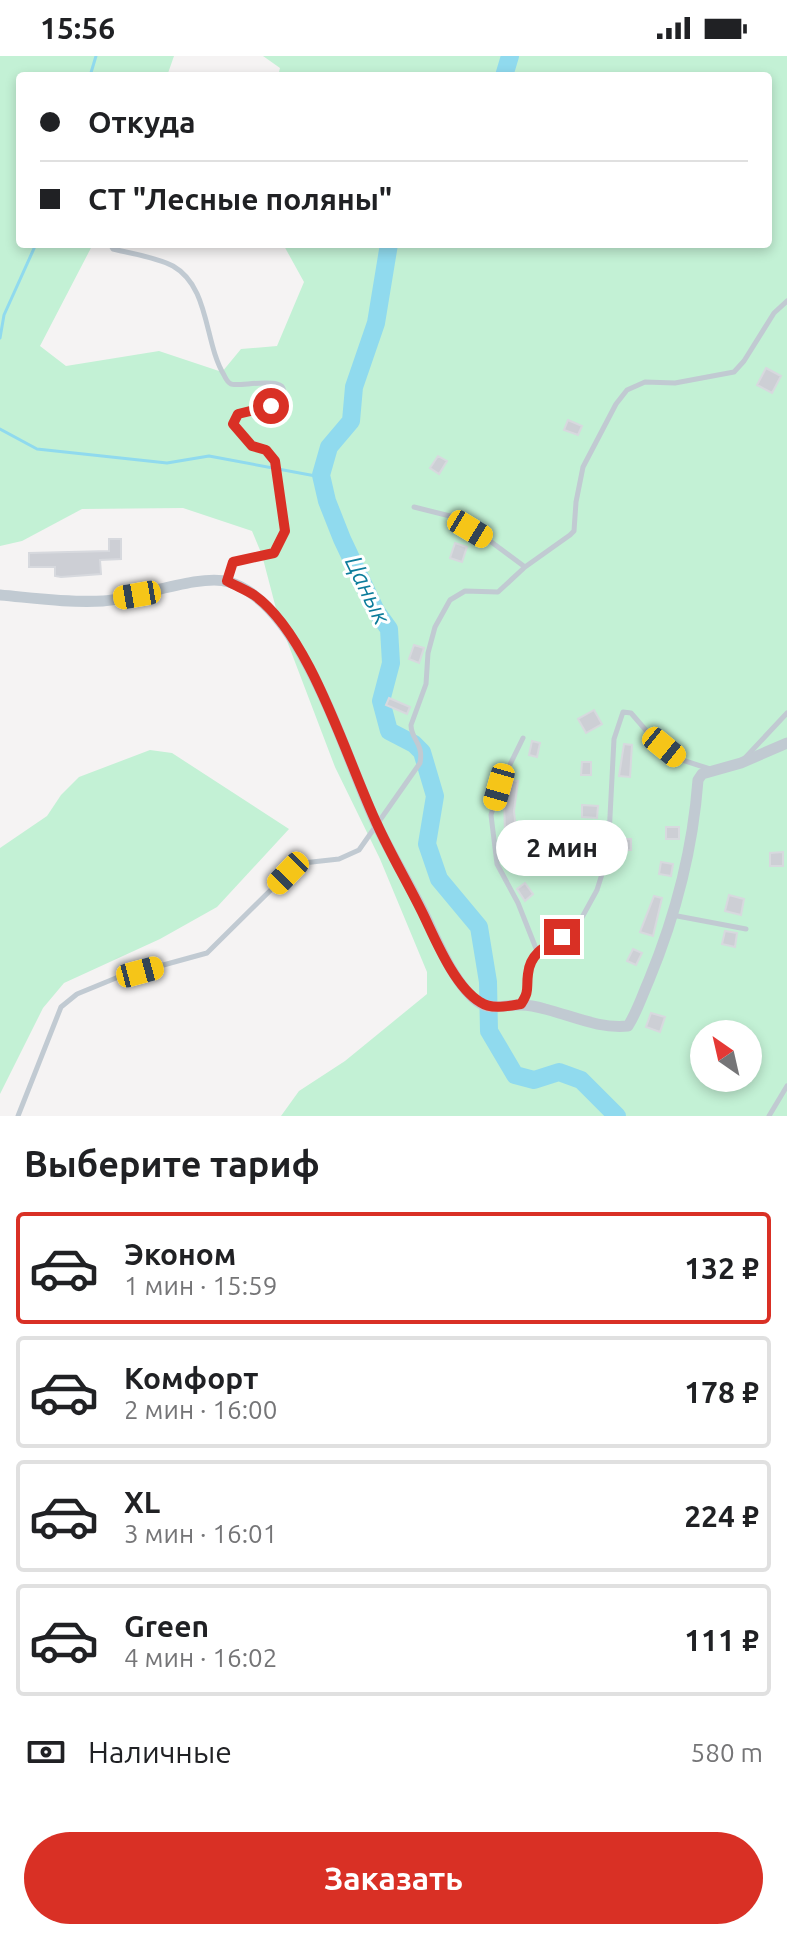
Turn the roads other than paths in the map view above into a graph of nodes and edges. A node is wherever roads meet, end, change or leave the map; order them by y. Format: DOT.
graph roads {
  1 [pos="112,248"];
  2 [pos="787,301"];
  3 [pos="414,507"];
  4 [pos="525,567"];
  5 [pos="227,581"];
  6 [pos="0,595"];
  7 [pos="787,713"];
  8 [pos="523,738"];
  9 [pos="787,743"];
  10 [pos="741,763"];
  11 [pos="715,770"];
  12 [pos="377,824"];
  13 [pos="671,915"];
  14 [pos="746,929"];
  15 [pos="537,951"];
  16 [pos="521,1004"];
  17 [pos="787,1086"];
  18 [pos="18,1116"];
  19 [pos="769,1116"];
  1 -- 5 [label="lane"];
  2 -- 4 [label="lane"];
  3 -- 4 [label="lane"];
  4 -- 12 [label="lane"];
  5 -- 6 [label="street"];
  5 -- 12 [label="street"];
  7 -- 10 [label="lane"];
  8 -- 15 [label="lane"];
  9 -- 10 [label="street"];
  10 -- 11 [label="street"];
  11 -- 13 [label="street"];
  11 -- 15 [label="lane"];
  12 -- 16 [label="street"];
  12 -- 18 [label="lane"];
  13 -- 14 [label="lane"];
  13 -- 16 [label="street"];
  15 -- 16 [label="lane"];
  17 -- 19 [label="lane"];
}
